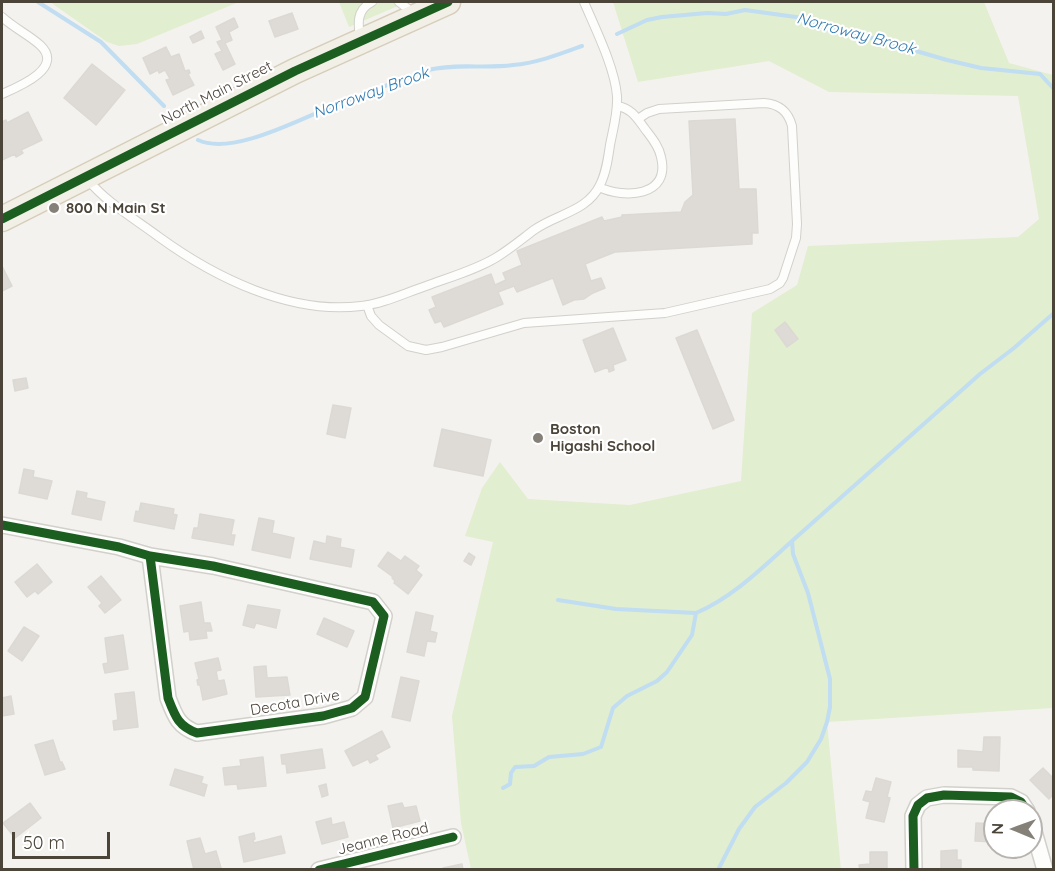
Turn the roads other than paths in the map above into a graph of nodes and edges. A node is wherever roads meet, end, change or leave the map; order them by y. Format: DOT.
graph roads {
  1 [pos="372,2"];
  2 [pos="448,2"];
  3 [pos="584,2"];
  4 [pos="407,8"];
  5 [pos="2,17"];
  6 [pos="360,40"];
  7 [pos="2,94"];
  8 [pos="617,106"];
  9 [pos="638,119"];
  10 [pos="86,176"];
  11 [pos="599,187"];
  12 [pos="2,219"];
  13 [pos="367,305"];
  14 [pos="2,525"];
  15 [pos="150,556"];
  16 [pos="1016,799"];
  17 [pos="453,837"];
  18 [pos="372,863"];
  19 [pos="319,870"];
  20 [pos="914,870"];
  1 -- 6 [label="lane"];
  2 -- 4 [label="main road, North Main Street"];
  3 -- 8 [label="lane"];
  4 -- 6 [label="main road, North Main Street"];
  5 -- 7 [label="lane"];
  6 -- 10 [label="main road, North Main Street"];
  8 -- 9 [label="lane"];
  8 -- 11 [label="lane"];
  9 -- 11 [label="lane"];
  9 -- 13 [label="lane"];
  10 -- 12 [label="main road, North Main Street"];
  10 -- 13 [label="lane"];
  11 -- 13 [label="lane"];
  14 -- 15 [label="street, Decota Drive"];
  15 -- 15 [label="street, Decota Drive"];
  16 -- 20 [label="street"];
  17 -- 18 [label="street, Jeanne Road"];
  18 -- 19 [label="street, Jeanne Road"];
}
